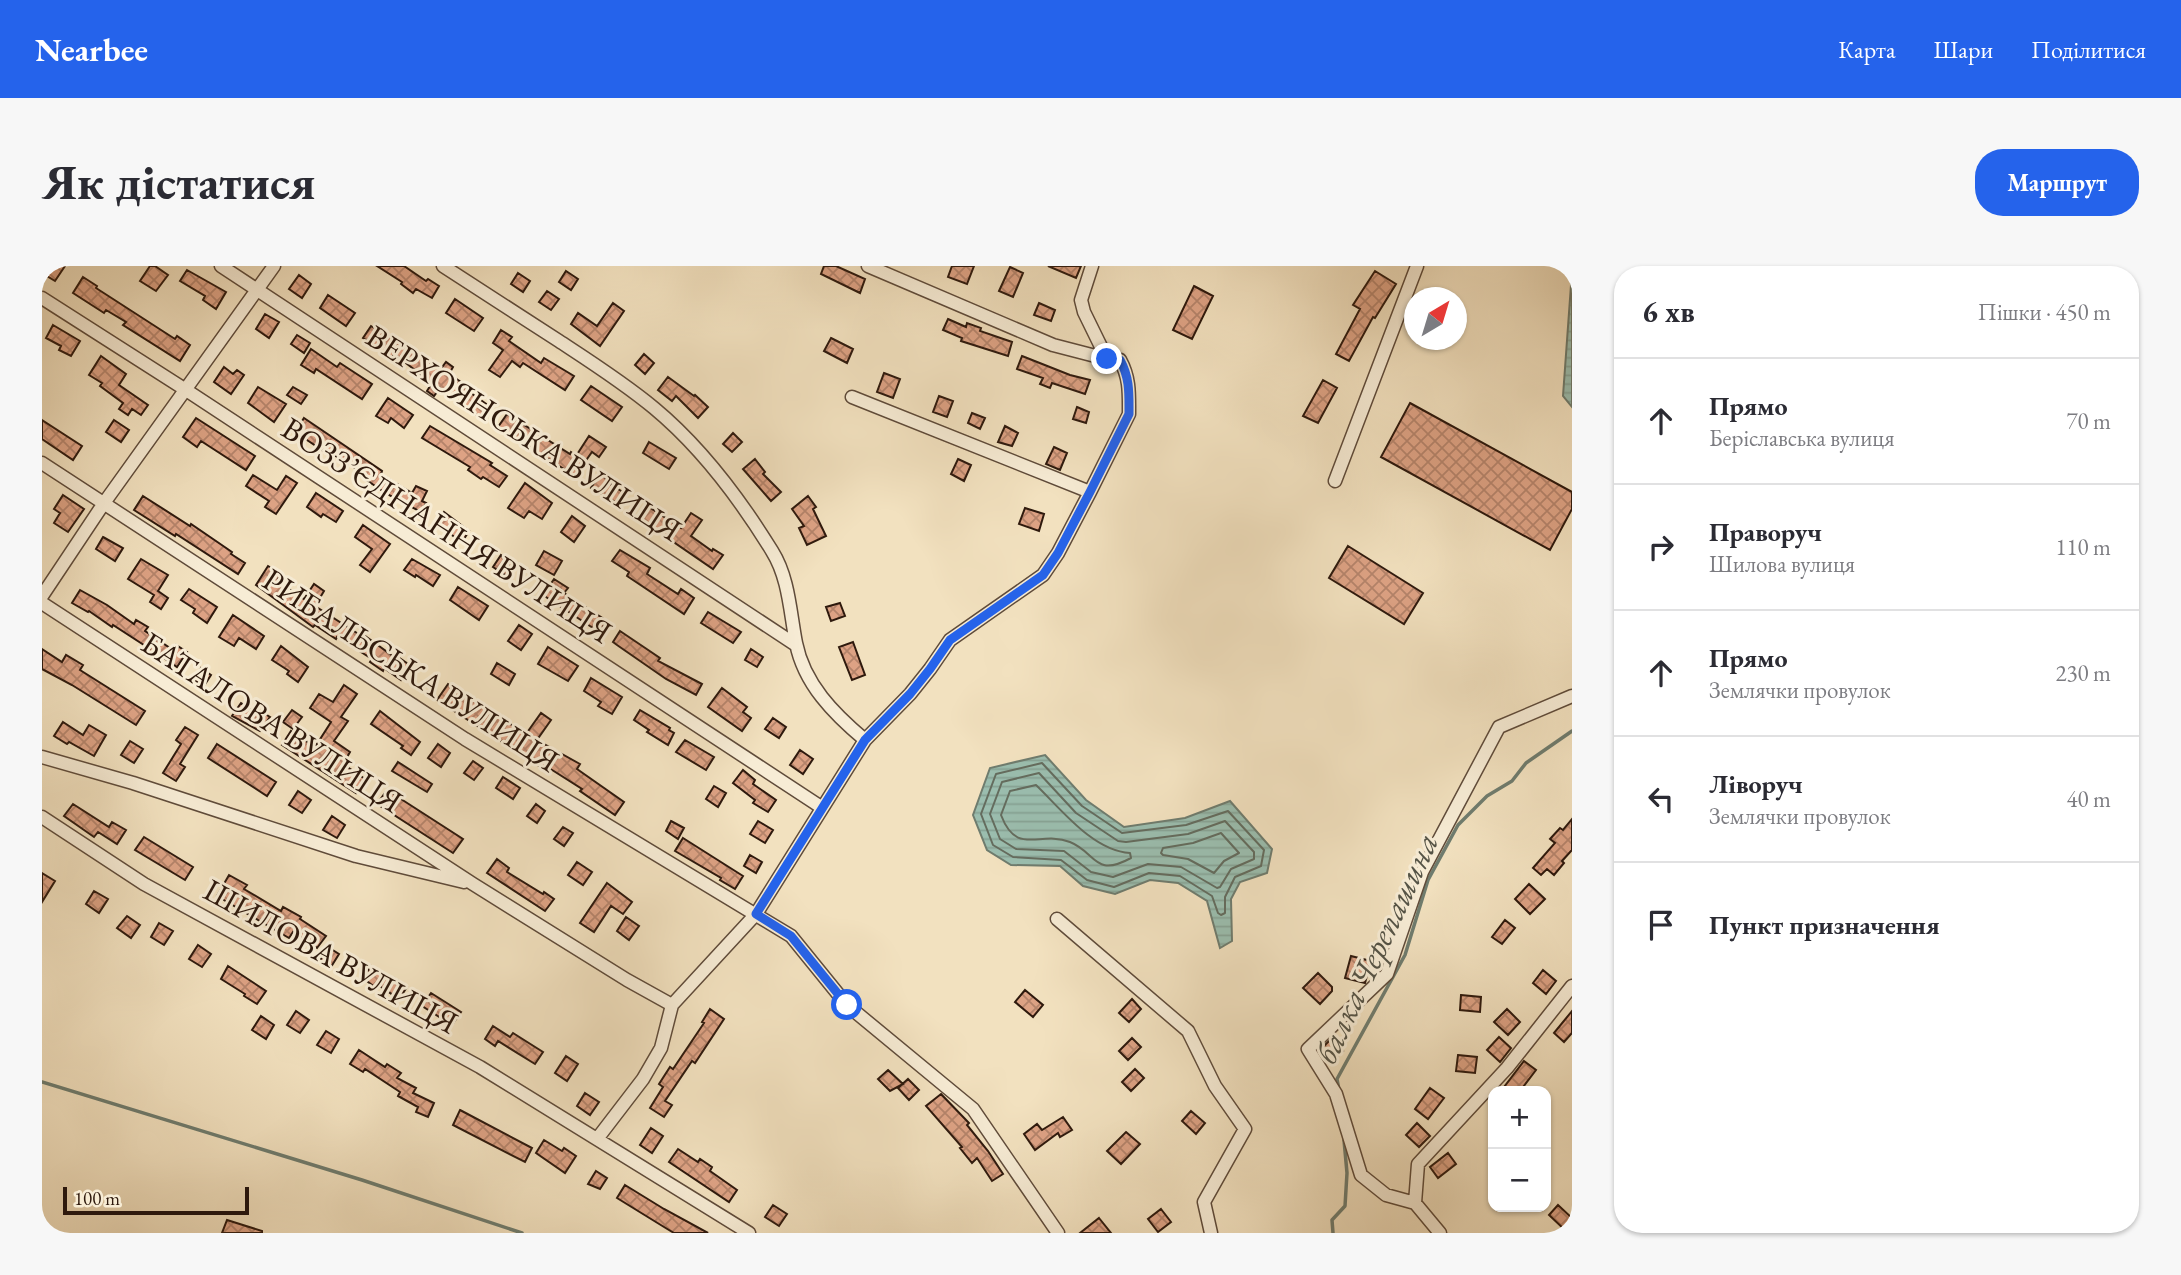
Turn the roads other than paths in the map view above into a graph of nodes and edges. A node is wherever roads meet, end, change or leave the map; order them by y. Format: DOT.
graph roads {
  1 [pos="221,266"];
  2 [pos="274,266"];
  3 [pos="443,266"];
  4 [pos="868,266"];
  5 [pos="1092,266"];
  6 [pos="1417,266"];
  7 [pos="259,290"];
  8 [pos="42,298"];
  9 [pos="1107,359"];
  10 [pos="186,390"];
  11 [pos="852,397"];
  12 [pos="42,463"];
  13 [pos="1335,481"];
  14 [pos="1090,492"];
  15 [pos="104,503"];
  16 [pos="42,596"];
  17 [pos="42,603"];
  18 [pos="796,645"];
  19 [pos="1572,696"];
  20 [pos="865,740"];
  21 [pos="42,757"];
  22 [pos="821,807"];
  23 [pos="42,817"];
  24 [pos="473,884"];
  25 [pos="756,914"];
  26 [pos="1057,919"];
  27 [pos="1572,986"];
  28 [pos="672,1005"];
  29 [pos="597,1139"];
  30 [pos="1415,1203"];
  31 [pos="1047,1219"];
  32 [pos="749,1233"];
  33 [pos="1042,1233"];
  34 [pos="1058,1233"];
  35 [pos="1211,1233"];
  36 [pos="1440,1233"];
  1 -- 7 [label="street, ВЕРХОЯНСЬКА ВУЛИЦЯ"];
  2 -- 7 [label="street"];
  3 -- 18 [label="street"];
  4 -- 9 [label="street"];
  5 -- 9 [label="street"];
  6 -- 13 [label="street"];
  7 -- 10 [label="street"];
  7 -- 18 [label="street, ВЕРХОЯНСЬКА ВУЛИЦЯ"];
  8 -- 10 [label="street, ВОЗЗ’ЄДНАННЯ ВУЛИЦЯ"];
  9 -- 14 [label="street"];
  10 -- 15 [label="street"];
  10 -- 22 [label="street, ВОЗЗ’ЄДНАННЯ ВУЛИЦЯ"];
  11 -- 14 [label="street"];
  12 -- 15 [label="street, РИБАЛЬСЬКА ВУЛИЦЯ"];
  14 -- 20 [label="street"];
  15 -- 16 [label="street"];
  15 -- 25 [label="street, РИБАЛЬСЬКА ВУЛИЦЯ"];
  17 -- 24 [label="street, БАТАЛОВА ВУЛИЦЯ"];
  18 -- 20 [label="street"];
  19 -- 30 [label="street"];
  20 -- 22 [label="street"];
  21 -- 24 [label="street, БАТАЛОВА ВУЛИЦЯ"];
  22 -- 25 [label="street"];
  23 -- 29 [label="street, ШИЛОВА ВУЛИЦЯ"];
  24 -- 28 [label="street, БАТАЛОВА ВУЛИЦЯ"];
  25 -- 28 [label="street"];
  25 -- 31 [label="street, РИБАЛЬСЬКА ВУЛИЦЯ"];
  26 -- 35 [label="street"];
  27 -- 30 [label="street"];
  28 -- 29 [label="street"];
  29 -- 32 [label="street, ШИЛОВА ВУЛИЦЯ"];
  30 -- 36 [label="street"];
  31 -- 33 [label="street"];
  31 -- 34 [label="street, РИБАЛЬСЬКА ВУЛИЦЯ"];
}
